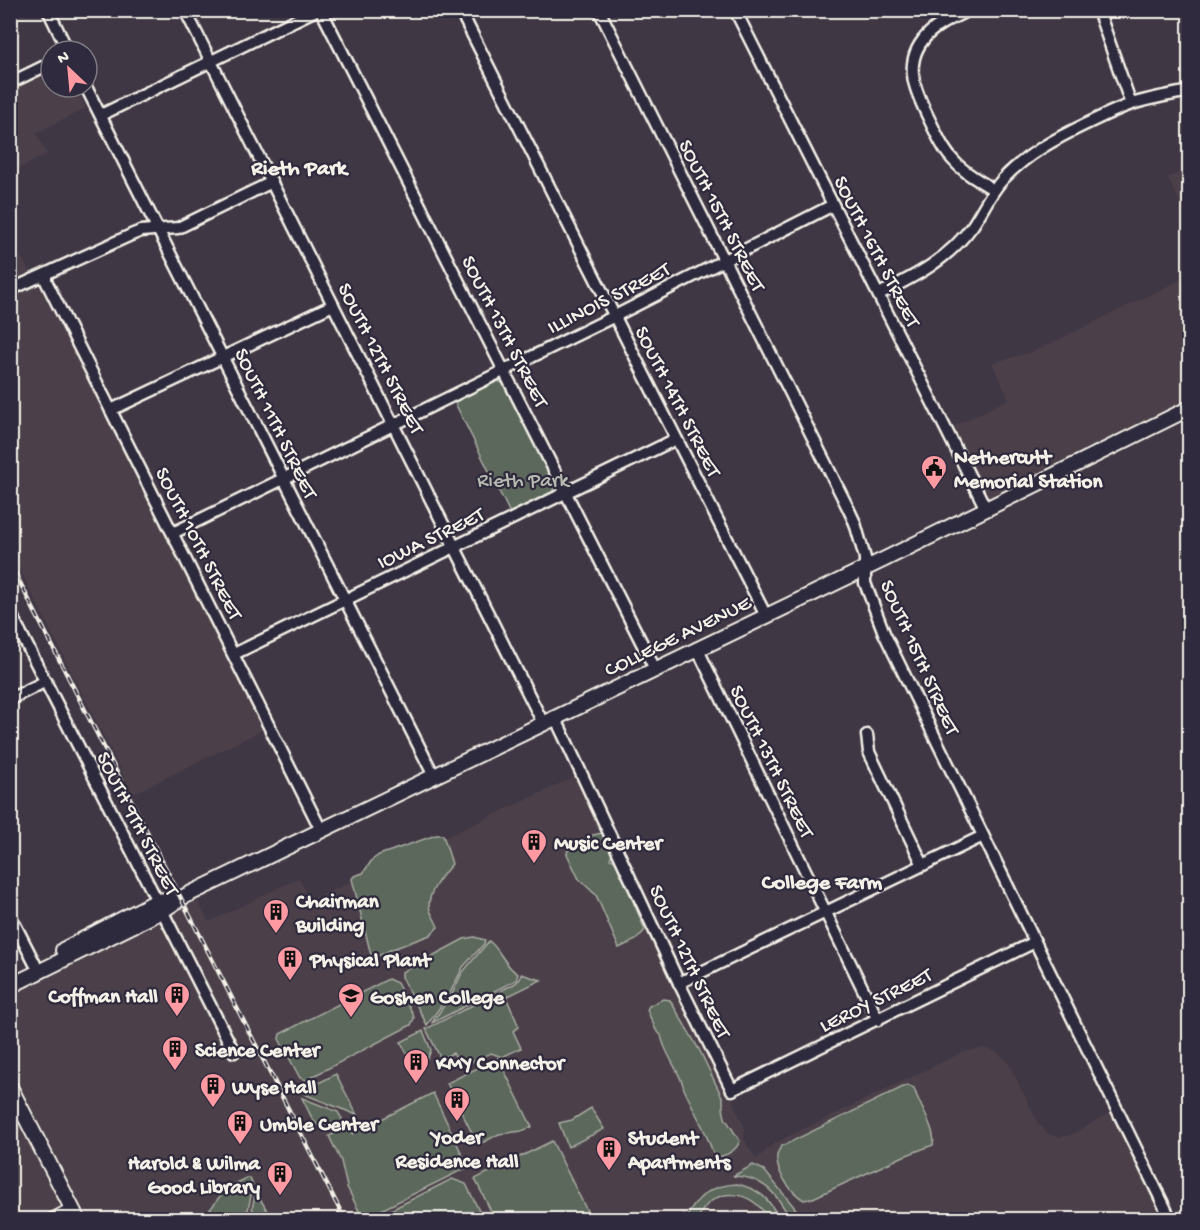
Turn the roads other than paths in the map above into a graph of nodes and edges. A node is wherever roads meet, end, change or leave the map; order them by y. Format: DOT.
graph roads {
  1 [pos="48,10"];
  2 [pos="185,10"];
  3 [pos="316,10"];
  4 [pos="321,10"];
  5 [pos="459,10"];
  6 [pos="599,10"];
  7 [pos="735,10"];
  8 [pos="969,10"];
  9 [pos="1098,10"];
  10 [pos="62,39"];
  11 [pos="211,62"];
  12 [pos="39,69"];
  13 [pos="10,83"];
  14 [pos="1190,91"];
  15 [pos="92,99"];
  16 [pos="1131,104"];
  17 [pos="101,115"];
  18 [pos="272,182"];
  19 [pos="994,190"];
  20 [pos="833,205"];
  21 [pos="158,230"];
  22 [pos="724,260"];
  23 [pos="46,274"];
  24 [pos="10,290"];
  25 [pos="879,294"];
  26 [pos="333,305"];
  27 [pos="615,316"];
  28 [pos="223,357"];
  29 [pos="504,371"];
  30 [pos="1190,408"];
  31 [pos="111,410"];
  32 [pos="394,425"];
  33 [pos="676,439"];
  34 [pos="283,478"];
  35 [pos="565,493"];
  36 [pos="986,509"];
  37 [pos="173,533"];
  38 [pos="455,547"];
  39 [pos="865,568"];
  40 [pos="345,598"];
  41 [pos="10,612"];
  42 [pos="765,616"];
  43 [pos="697,648"];
  44 [pos="234,654"];
  45 [pos="655,669"];
  46 [pos="46,681"];
  47 [pos="10,699"];
  48 [pos="549,720"];
  49 [pos="867,735"];
  50 [pos="434,776"];
  51 [pos="321,830"];
  52 [pos="983,836"];
  53 [pos="923,865"];
  54 [pos="159,906"];
  55 [pos="824,913"];
  56 [pos="10,915"];
  57 [pos="1035,942"];
  58 [pos="35,964"];
  59 [pos="10,976"];
  60 [pos="679,983"];
  61 [pos="10,986"];
  62 [pos="878,1020"];
  63 [pos="234,1052"];
  64 [pos="10,1087"];
  65 [pos="732,1090"];
  66 [pos="75,1214"];
  67 [pos="51,1220"];
  68 [pos="1170,1220"];
  1 -- 10 [label="street"];
  2 -- 11 [label="street, SOUTH 12TH STREET"];
  3 -- 11 [label="street"];
  4 -- 29 [label="street, SOUTH 13TH STREET"];
  5 -- 27 [label="street, SOUTH 14TH STREET"];
  6 -- 22 [label="street, SOUTH 15TH STREET"];
  7 -- 20 [label="street, SOUTH 16TH STREET"];
  8 -- 19 [label="street"];
  9 -- 16 [label="street"];
  11 -- 17 [label="street"];
  11 -- 18 [label="street, SOUTH 12TH STREET"];
  12 -- 13 [label="street"];
  14 -- 16 [label="street"];
  15 -- 17 [label="street, SOUTH 11TH STREET"];
  16 -- 19 [label="street"];
  17 -- 21 [label="street, SOUTH 11TH STREET"];
  18 -- 21 [label="street"];
  18 -- 26 [label="street, SOUTH 12TH STREET"];
  19 -- 25 [label="street"];
  20 -- 22 [label="street, ILLINOIS STREET"];
  20 -- 25 [label="street, SOUTH 16TH STREET"];
  21 -- 23 [label="street"];
  21 -- 28 [label="street, SOUTH 11TH STREET"];
  22 -- 27 [label="street, ILLINOIS STREET"];
  22 -- 39 [label="street, SOUTH 15TH STREET"];
  23 -- 24 [label="street"];
  23 -- 31 [label="street, SOUTH 10TH STREET"];
  25 -- 36 [label="street, SOUTH 16TH STREET"];
  26 -- 28 [label="street"];
  26 -- 32 [label="street, SOUTH 12TH STREET"];
  27 -- 29 [label="street, ILLINOIS STREET"];
  27 -- 33 [label="street, SOUTH 14TH STREET"];
  28 -- 31 [label="street"];
  28 -- 34 [label="street, SOUTH 11TH STREET"];
  29 -- 32 [label="street, ILLINOIS STREET"];
  29 -- 35 [label="street, SOUTH 13TH STREET"];
  30 -- 36 [label="main road, COLLEGE AVENUE"];
  31 -- 37 [label="street, SOUTH 10TH STREET"];
  32 -- 34 [label="street, ILLINOIS STREET"];
  32 -- 38 [label="street, SOUTH 12TH STREET"];
  33 -- 35 [label="street, IOWA STREET"];
  33 -- 42 [label="street, SOUTH 14TH STREET"];
  34 -- 37 [label="street, ILLINOIS STREET"];
  34 -- 40 [label="street, SOUTH 11TH STREET"];
  35 -- 38 [label="street, IOWA STREET"];
  35 -- 45 [label="street, SOUTH 13TH STREET"];
  36 -- 39 [label="main road, COLLEGE AVENUE"];
  37 -- 44 [label="street, SOUTH 10TH STREET"];
  38 -- 40 [label="street, IOWA STREET"];
  38 -- 48 [label="street, SOUTH 12TH STREET"];
  39 -- 42 [label="main road, COLLEGE AVENUE"];
  39 -- 52 [label="street, SOUTH 15TH STREET"];
  40 -- 44 [label="street, IOWA STREET"];
  40 -- 50 [label="street, SOUTH 11TH STREET"];
  41 -- 46 [label="street, SOUTH 9TH STREET"];
  42 -- 43 [label="main road, COLLEGE AVENUE"];
  43 -- 45 [label="main road, COLLEGE AVENUE"];
  43 -- 55 [label="street, SOUTH 13TH STREET"];
  44 -- 51 [label="street, SOUTH 10TH STREET"];
  45 -- 48 [label="main road, COLLEGE AVENUE"];
  46 -- 47 [label="street"];
  46 -- 54 [label="street, SOUTH 9TH STREET"];
  48 -- 50 [label="main road, COLLEGE AVENUE"];
  48 -- 60 [label="street, SOUTH 12TH STREET"];
  49 -- 53 [label="street"];
  50 -- 51 [label="main road, COLLEGE AVENUE"];
  51 -- 54 [label="main road, COLLEGE AVENUE"];
  52 -- 53 [label="street"];
  52 -- 57 [label="street, SOUTH 15TH STREET"];
  53 -- 55 [label="street"];
  54 -- 58 [label="main road, COLLEGE AVENUE"];
  54 -- 61 [label="main road, COLLEGE AVENUE"];
  54 -- 63 [label="street, SOUTH 9TH STREET"];
  55 -- 60 [label="street"];
  55 -- 62 [label="street, SOUTH 13TH STREET"];
  56 -- 58 [label="street"];
  57 -- 62 [label="street, LEROY STREET"];
  57 -- 68 [label="street, SOUTH 15TH STREET"];
  58 -- 59 [label="main road, COLLEGE AVENUE"];
  60 -- 65 [label="street, SOUTH 12TH STREET"];
  62 -- 65 [label="street, LEROY STREET"];
  64 -- 66 [label="main road"];
  66 -- 67 [label="street"];
}
